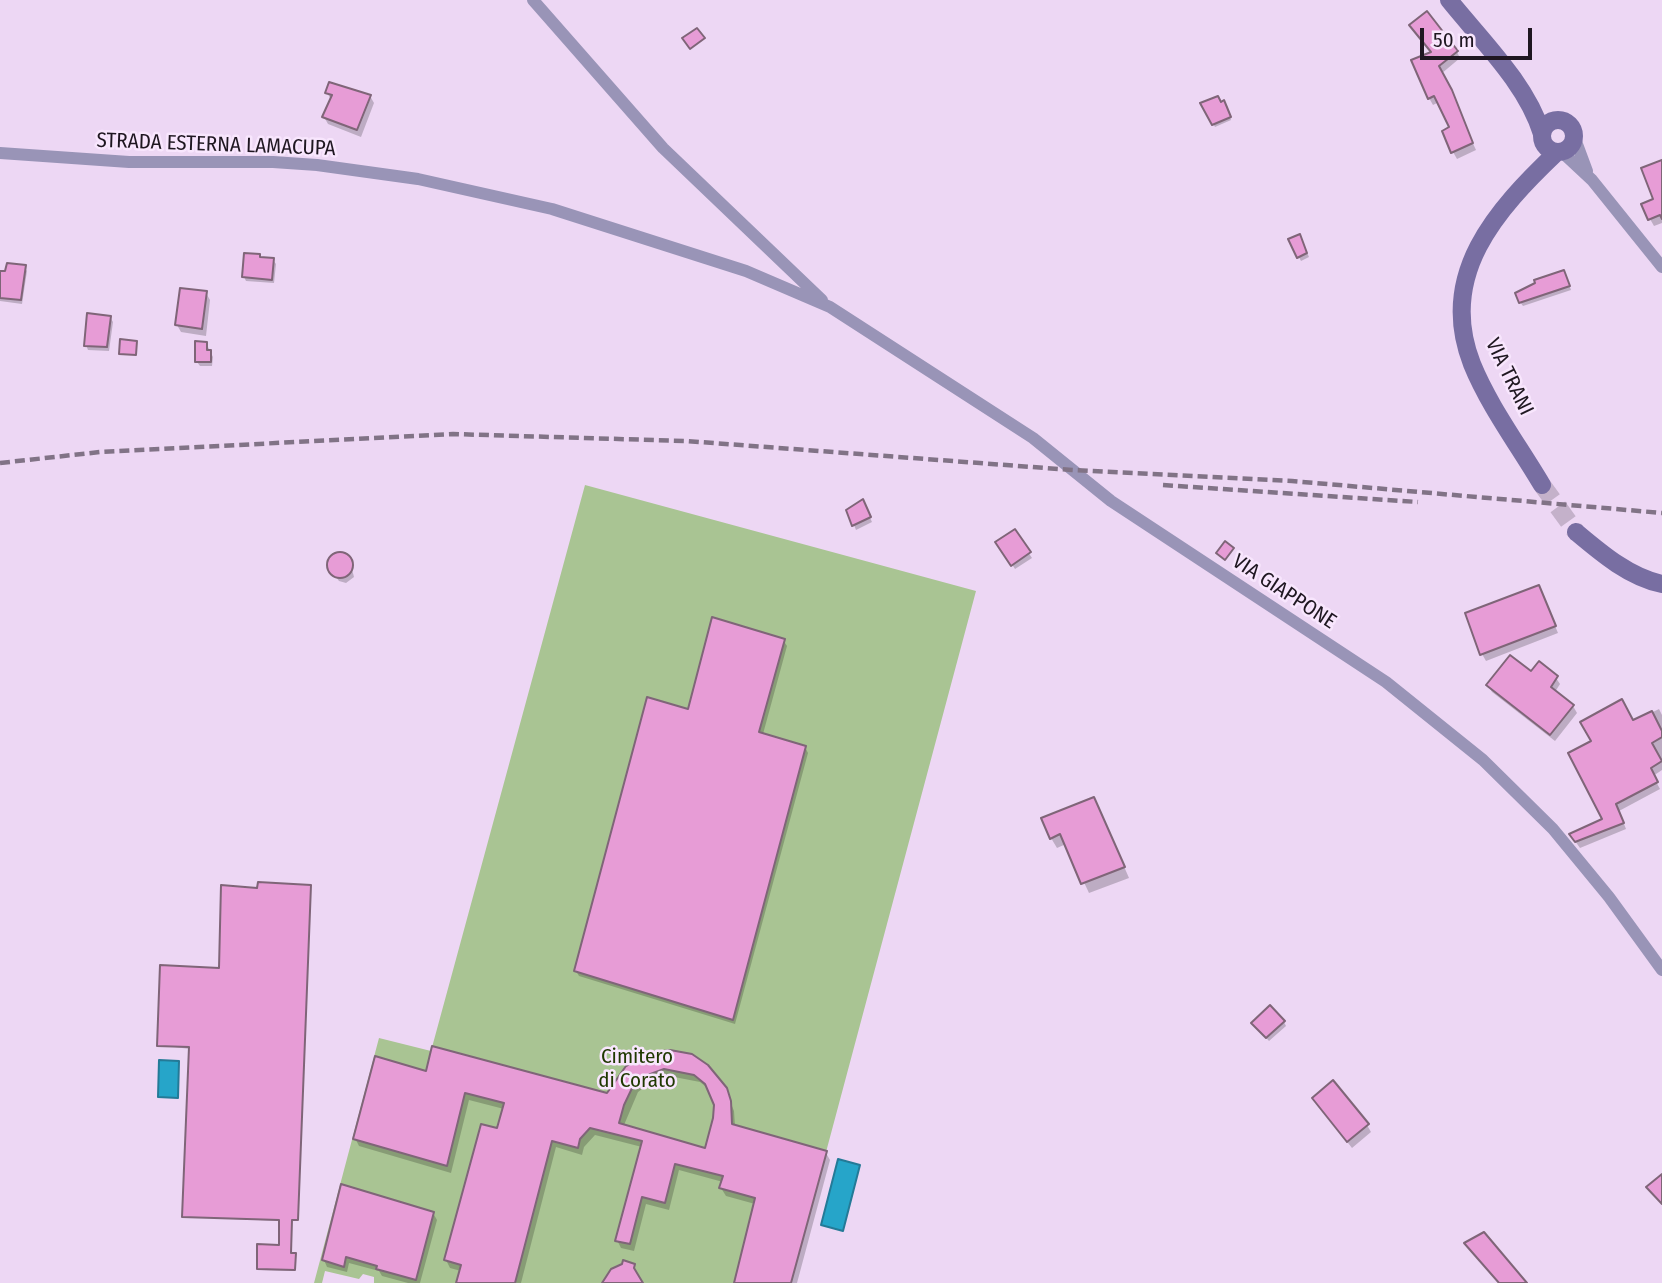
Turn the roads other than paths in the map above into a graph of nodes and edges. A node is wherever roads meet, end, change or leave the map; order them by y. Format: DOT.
graph roads {
  1 [pos="533,0"];
  2 [pos="1449,0"];
  3 [pos="1521,90"];
  4 [pos="1562,121"];
  5 [pos="1542,136"];
  6 [pos="1574,136"];
  7 [pos="1560,152"];
  8 [pos="0,153"];
  9 [pos="1530,177"];
  10 [pos="1592,180"];
  11 [pos="1662,267"];
  12 [pos="830,307"];
  13 [pos="1542,485"];
  14 [pos="1576,532"];
  15 [pos="1662,584"];
  16 [pos="1662,970"];
  1 -- 12 [label="street"];
  2 -- 3 [label="main road"];
  3 -- 4 [label="main road"];
  3 -- 5 [label="main road"];
  4 -- 5 [label="main road"];
  4 -- 6 [label="main road"];
  5 -- 7 [label="main road"];
  5 -- 9 [label="main road"];
  6 -- 7 [label="main road"];
  6 -- 10 [label="street"];
  7 -- 9 [label="main road"];
  7 -- 10 [label="street"];
  8 -- 12 [label="street, STRADA ESTERNA LAMACUPA"];
  9 -- 13 [label="main road, VIA TRANI"];
  10 -- 11 [label="street"];
  12 -- 16 [label="street, VIA GIAPPONE"];
  14 -- 15 [label="main road"];
}
